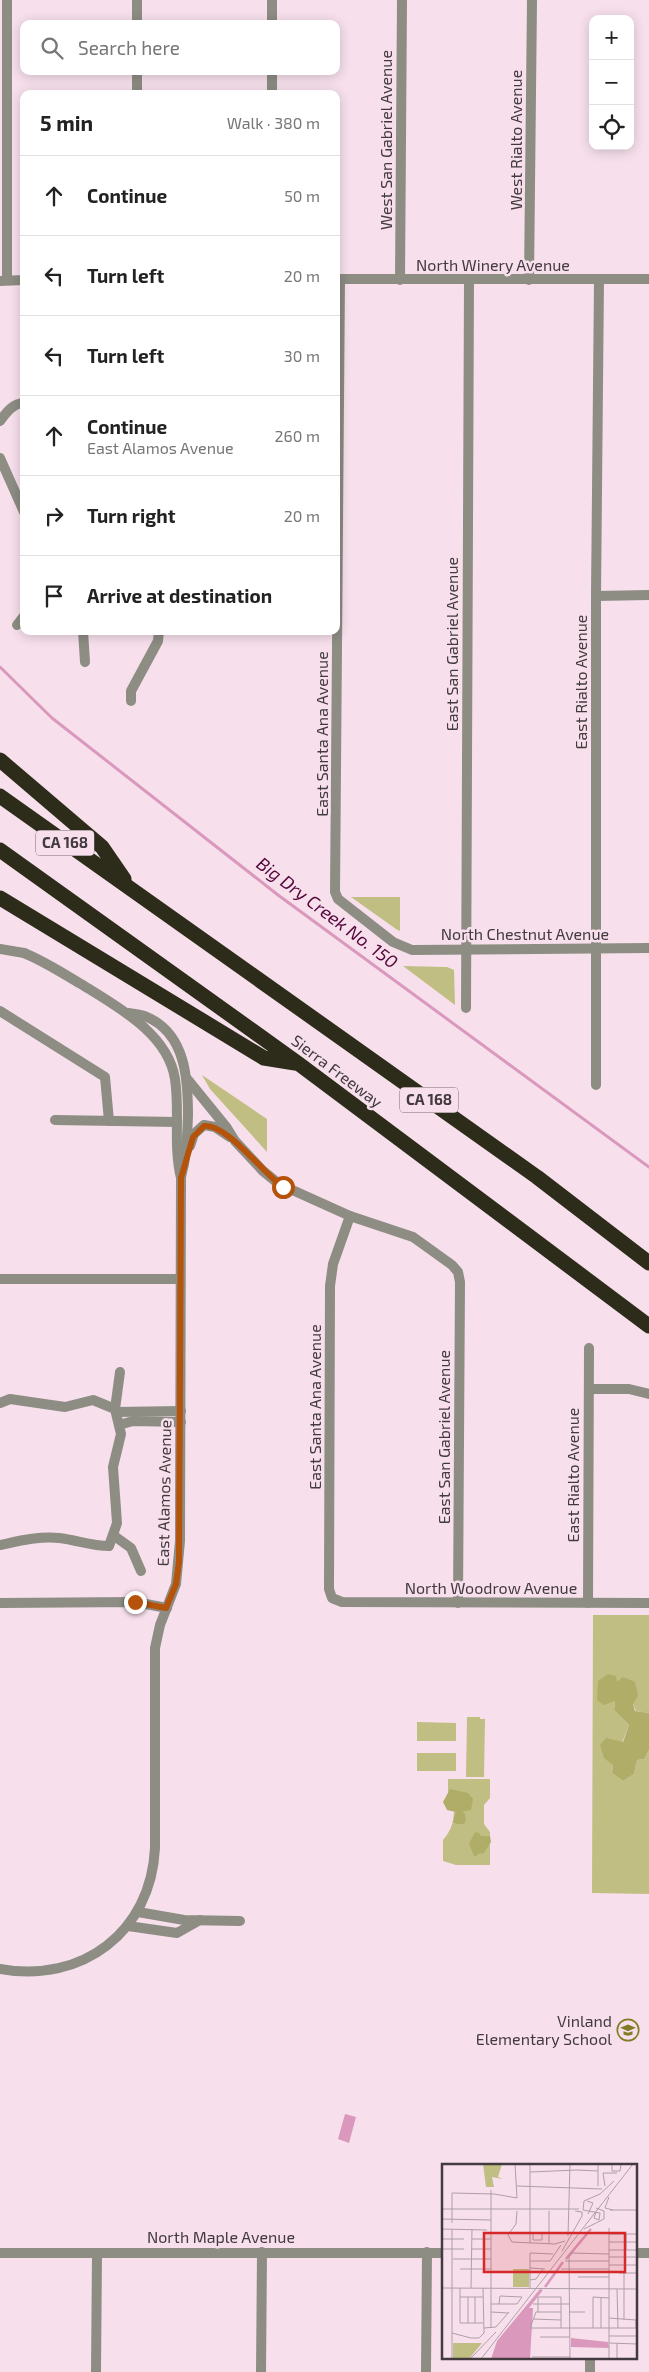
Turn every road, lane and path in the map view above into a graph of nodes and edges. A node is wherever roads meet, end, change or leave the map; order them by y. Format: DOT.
graph roads {
  1 [pos="7,0"];
  2 [pos="137,0"];
  3 [pos="272,0"];
  4 [pos="402,0"];
  5 [pos="532,0"];
  6 [pos="137,20"];
  7 [pos="272,20"];
  8 [pos="137,75"];
  9 [pos="272,75"];
  10 [pos="137,90"];
  11 [pos="272,90"];
  12 [pos="340,279"];
  13 [pos="649,279"];
  14 [pos="20,280"];
  15 [pos="400,280"];
  16 [pos="469,280"];
  17 [pos="530,280"];
  18 [pos="599,280"];
  19 [pos="3,281"];
  20 [pos="20,403"];
  21 [pos="0,421"];
  22 [pos="0,458"];
  23 [pos="20,503"];
  24 [pos="649,595"];
  25 [pos="596,596"];
  26 [pos="20,621"];
  27 [pos="17,625"];
  28 [pos="82,635"];
  29 [pos="159,635"];
  30 [pos="336,635"];
  31 [pos="85,662"];
  32 [pos="132,700"];
  33 [pos="0,760"];
  34 [pos="0,796"];
  35 [pos="0,850"];
  36 [pos="131,888"];
  37 [pos="0,898"];
  38 [pos="402,948"];
  39 [pos="596,948"];
  40 [pos="649,948"];
  41 [pos="0,949"];
  42 [pos="466,949"];
  43 [pos="466,1008"];
  44 [pos="0,1011"];
  45 [pos="128,1014"];
  46 [pos="299,1064"];
  47 [pos="188,1080"];
  48 [pos="596,1085"];
  49 [pos="55,1120"];
  50 [pos="109,1121"];
  51 [pos="176,1122"];
  52 [pos="235,1141"];
  53 [pos="187,1157"];
  54 [pos="181,1178"];
  55 [pos="350,1216"];
  56 [pos="649,1263"];
  57 [pos="0,1279"];
  58 [pos="180,1279"];
  59 [pos="649,1326"];
  60 [pos="589,1348"];
  61 [pos="120,1372"];
  62 [pos="589,1388"];
  63 [pos="649,1394"];
  64 [pos="0,1403"];
  65 [pos="116,1410"];
  66 [pos="181,1417"];
  67 [pos="119,1425"];
  68 [pos="113,1535"];
  69 [pos="0,1544"];
  70 [pos="141,1571"];
  71 [pos="334,1600"];
  72 [pos="0,1603"];
  73 [pos="458,1603"];
  74 [pos="588,1603"];
  75 [pos="649,1603"];
  76 [pos="166,1608"];
  77 [pos="138,1912"];
  78 [pos="200,1920"];
  79 [pos="240,1921"];
  80 [pos="128,1926"];
  81 [pos="0,1969"];
  82 [pos="262,2252"];
  83 [pos="427,2252"];
  84 [pos="442,2252"];
  85 [pos="0,2253"];
  86 [pos="97,2253"];
  87 [pos="636,2253"];
  88 [pos="649,2253"];
  89 [pos="96,2372"];
  90 [pos="261,2372"];
  91 [pos="426,2372"];
  1 -- 19 [label="street"];
  2 -- 6 [label="street"];
  3 -- 7 [label="street"];
  4 -- 15 [label="street, West San Gabriel Avenue"];
  5 -- 17 [label="street, West Rialto Avenue"];
  8 -- 10 [label="street"];
  9 -- 11 [label="street"];
  12 -- 15 [label="street, North Winery Avenue"];
  13 -- 18 [label="street, North Winery Avenue"];
  14 -- 19 [label="street"];
  15 -- 16 [label="street, North Winery Avenue"];
  16 -- 17 [label="street, North Winery Avenue"];
  16 -- 42 [label="street, East San Gabriel Avenue"];
  17 -- 18 [label="street, North Winery Avenue"];
  18 -- 25 [label="street, East Rialto Avenue"];
  20 -- 21 [label="street"];
  22 -- 23 [label="street"];
  24 -- 25 [label="street"];
  25 -- 39 [label="street, East Rialto Avenue"];
  26 -- 27 [label="street"];
  28 -- 31 [label="street"];
  29 -- 32 [label="street"];
  30 -- 38 [label="street, East Santa Ana Avenue"];
  33 -- 36 [label="highway"];
  34 -- 36 [label="highway, Sierra Freeway / CA 168"];
  35 -- 46 [label="highway, Sierra Freeway / CA 168"];
  36 -- 56 [label="highway, Sierra Freeway / CA 168"];
  37 -- 46 [label="highway"];
  38 -- 42 [label="street, North Chestnut Avenue"];
  39 -- 40 [label="street, North Chestnut Avenue"];
  39 -- 42 [label="street, North Chestnut Avenue"];
  39 -- 48 [label="street, East Rialto Avenue"];
  41 -- 45 [label="street"];
  42 -- 43 [label="street, East San Gabriel Avenue"];
  44 -- 50 [label="street"];
  45 -- 47 [label="street"];
  45 -- 51 [label="street"];
  46 -- 59 [label="highway, Sierra Freeway / CA 168"];
  47 -- 52 [label="street"];
  47 -- 53 [label="street"];
  49 -- 50 [label="street"];
  50 -- 51 [label="street"];
  51 -- 54 [label="street"];
  52 -- 53 [label="street"];
  52 -- 55 [label="street"];
  53 -- 54 [label="street"];
  54 -- 58 [label="street, East Alamos Avenue"];
  55 -- 71 [label="street, East Santa Ana Avenue"];
  55 -- 73 [label="street, East San Gabriel Avenue"];
  57 -- 58 [label="street"];
  58 -- 66 [label="street, East Alamos Avenue"];
  60 -- 62 [label="street, East Rialto Avenue"];
  61 -- 65 [label="street"];
  62 -- 63 [label="street"];
  62 -- 74 [label="street, East Rialto Avenue"];
  64 -- 65 [label="street"];
  65 -- 66 [label="street"];
  65 -- 67 [label="street"];
  66 -- 67 [label="street"];
  66 -- 76 [label="street, East Alamos Avenue"];
  67 -- 68 [label="street"];
  68 -- 69 [label="street"];
  68 -- 70 [label="street"];
  71 -- 73 [label="street, North Woodrow Avenue"];
  72 -- 76 [label="street"];
  73 -- 74 [label="street, North Woodrow Avenue"];
  74 -- 75 [label="street, North Woodrow Avenue"];
  76 -- 77 [label="street, East Alamos Avenue"];
  77 -- 78 [label="street"];
  77 -- 80 [label="street, East Alamos Avenue"];
  78 -- 79 [label="street"];
  78 -- 80 [label="street"];
  80 -- 81 [label="street, East Alamos Avenue"];
  82 -- 83 [label="street, North Maple Avenue"];
  82 -- 86 [label="street, North Maple Avenue"];
  82 -- 90 [label="street"];
  83 -- 84 [label="street, North Maple Avenue"];
  83 -- 91 [label="street"];
  85 -- 86 [label="street, North Maple Avenue"];
  86 -- 89 [label="street"];
  87 -- 88 [label="street"];
}
